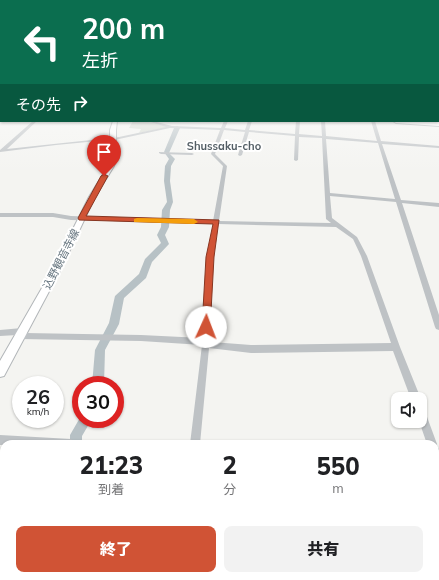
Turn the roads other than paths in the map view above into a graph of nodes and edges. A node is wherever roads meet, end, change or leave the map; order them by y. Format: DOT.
graph roads {
  1 [pos="34,122"];
  2 [pos="115,122"];
  3 [pos="153,122"];
  4 [pos="226,122"];
  5 [pos="250,122"];
  6 [pos="298,122"];
  7 [pos="323,122"];
  8 [pos="373,122"];
  9 [pos="410,122"];
  10 [pos="439,124"];
  11 [pos="172,127"];
  12 [pos="223,129"];
  13 [pos="248,131"];
  14 [pos="298,135"];
  15 [pos="323,138"];
  16 [pos="113,139"];
  17 [pos="380,142"];
  18 [pos="439,147"];
  19 [pos="1,151"];
  20 [pos="161,153"];
  21 [pos="192,154"];
  22 [pos="240,155"];
  23 [pos="296,160"];
  24 [pos="327,194"];
  25 [pos="399,201"];
  26 [pos="439,205"];
  27 [pos="0,215"];
  28 [pos="82,218"];
  29 [pos="217,222"];
  30 [pos="336,224"];
  31 [pos="435,303"];
  32 [pos="439,327"];
  33 [pos="0,333"];
  34 [pos="21,333"];
  35 [pos="206,342"];
  36 [pos="396,346"];
  37 [pos="0,372"];
  38 [pos="413,392"];
  39 [pos="427,428"];
  40 [pos="195,440"];
  41 [pos="431,440"];
  1 -- 19 [label="street"];
  2 -- 16 [label="main road, 込野観音寺線"];
  3 -- 11 [label="street"];
  4 -- 12 [label="street"];
  5 -- 13 [label="street"];
  6 -- 14 [label="street"];
  7 -- 15 [label="street"];
  8 -- 17 [label="street"];
  9 -- 10 [label="highway"];
  11 -- 12 [label="street"];
  11 -- 16 [label="street"];
  12 -- 13 [label="street"];
  12 -- 29 [label="street"];
  13 -- 14 [label="street"];
  13 -- 22 [label="street"];
  14 -- 15 [label="street"];
  14 -- 23 [label="street"];
  15 -- 17 [label="street"];
  15 -- 24 [label="street"];
  16 -- 19 [label="street"];
  16 -- 28 [label="main road, 込野観音寺線"];
  17 -- 18 [label="street"];
  17 -- 25 [label="street"];
  20 -- 21 [label="street"];
  24 -- 25 [label="street"];
  24 -- 30 [label="street"];
  25 -- 26 [label="street"];
  25 -- 31 [label="street"];
  27 -- 28 [label="street"];
  28 -- 29 [label="street"];
  28 -- 34 [label="main road, 込野観音寺線"];
  29 -- 30 [label="street"];
  29 -- 35 [label="street"];
  30 -- 36 [label="street"];
  31 -- 32 [label="street"];
  33 -- 34 [label="street"];
  34 -- 35 [label="street"];
  34 -- 37 [label="main road, 込野観音寺線"];
  35 -- 36 [label="street"];
  35 -- 40 [label="street"];
  36 -- 38 [label="street"];
  39 -- 41 [label="street"];
}
